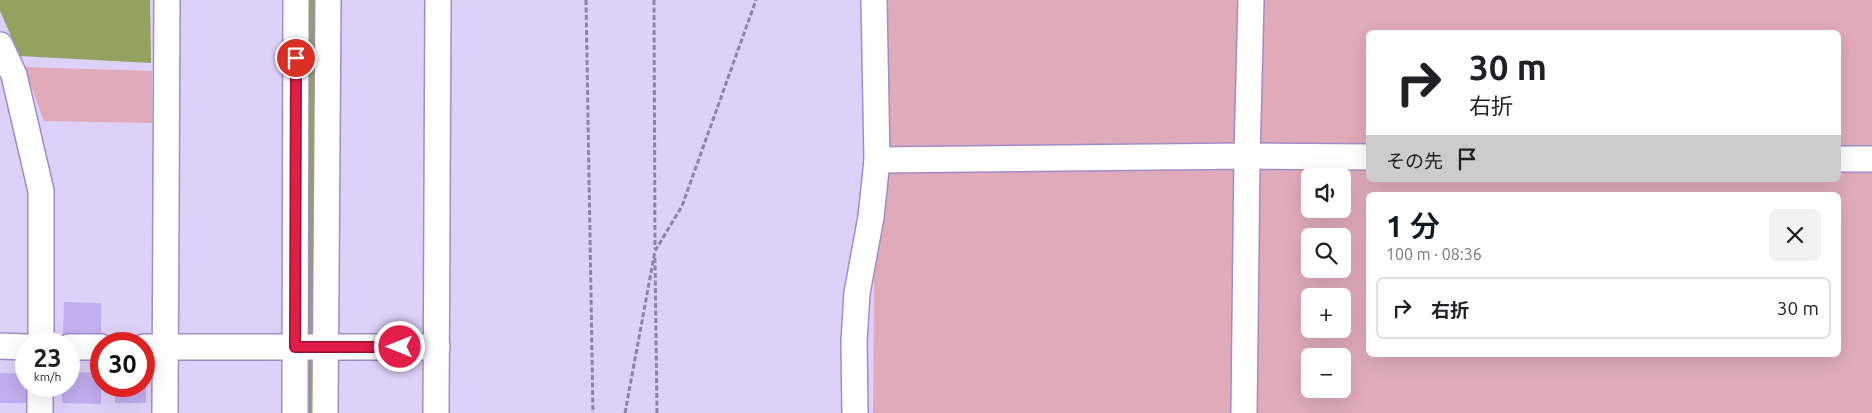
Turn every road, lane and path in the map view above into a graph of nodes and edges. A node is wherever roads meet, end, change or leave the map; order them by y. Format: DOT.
graph roads {
  1 [pos="166,0"];
  2 [pos="296,0"];
  3 [pos="328,0"];
  4 [pos="438,0"];
  5 [pos="586,0"];
  6 [pos="654,0"];
  7 [pos="756,0"];
  8 [pos="874,0"];
  9 [pos="1251,0"];
  10 [pos="0,45"];
  11 [pos="1247,156"];
  12 [pos="1366,157"];
  13 [pos="1841,159"];
  14 [pos="1872,159"];
  15 [pos="877,160"];
  16 [pos="655,251"];
  17 [pos="41,332"];
  18 [pos="0,346"];
  19 [pos="15,346"];
  20 [pos="155,347"];
  21 [pos="310,347"];
  22 [pos="437,347"];
  23 [pos="40,397"];
  24 [pos="40,413"];
  25 [pos="165,413"];
  26 [pos="295,413"];
  27 [pos="325,413"];
  28 [pos="436,413"];
  29 [pos="593,413"];
  30 [pos="625,413"];
  31 [pos="657,413"];
  32 [pos="855,413"];
  33 [pos="1244,413"];
  1 -- 20 [label="street"];
  2 -- 21 [label="street"];
  3 -- 21 [label="street"];
  4 -- 22 [label="street"];
  5 -- 29 [label="path"];
  6 -- 16 [label="path"];
  7 -- 16 [label="path"];
  8 -- 15 [label="street"];
  9 -- 11 [label="street"];
  10 -- 17 [label="street"];
  11 -- 12 [label="street"];
  11 -- 15 [label="street"];
  11 -- 33 [label="street"];
  13 -- 14 [label="street"];
  15 -- 32 [label="street"];
  16 -- 30 [label="path"];
  16 -- 31 [label="path"];
  18 -- 19 [label="street"];
  20 -- 21 [label="street"];
  20 -- 25 [label="street"];
  21 -- 22 [label="street"];
  21 -- 26 [label="street"];
  21 -- 27 [label="street"];
  22 -- 28 [label="street"];
  23 -- 24 [label="street"];
}
